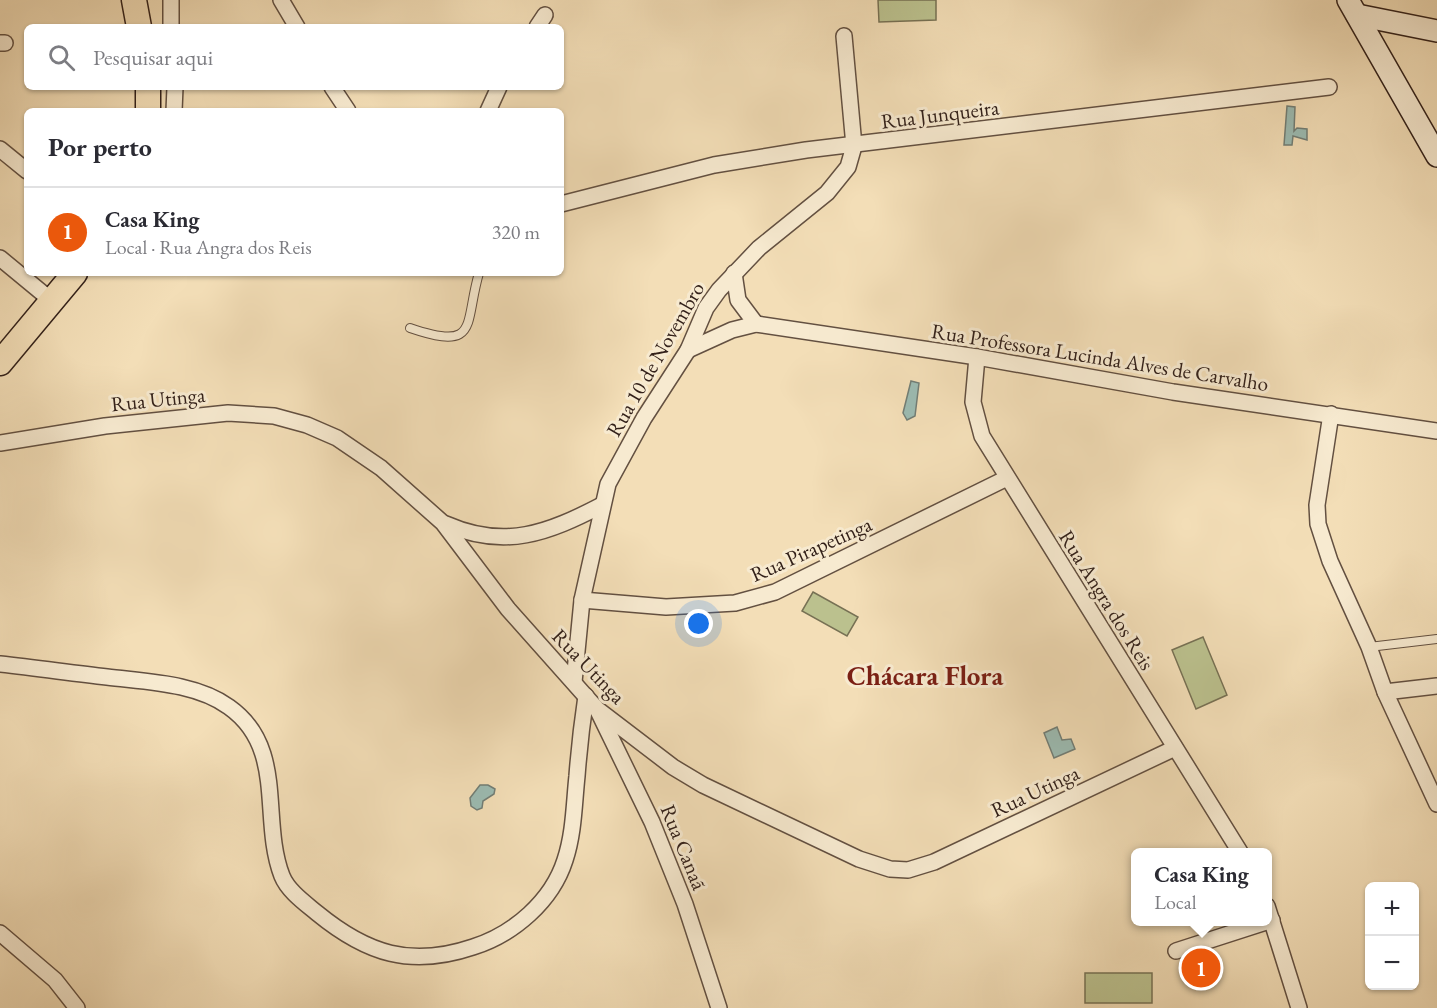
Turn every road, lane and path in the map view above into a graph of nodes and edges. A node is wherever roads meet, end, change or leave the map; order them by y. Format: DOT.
graph roads {
  1 [pos="134,0"];
  2 [pos="171,0"];
  3 [pos="281,0"];
  4 [pos="1353,8"];
  5 [pos="138,24"];
  6 [pos="171,24"];
  7 [pos="295,24"];
  8 [pos="1406,27"];
  9 [pos="1437,31"];
  10 [pos="844,36"];
  11 [pos="1381,57"];
  12 [pos="1329,87"];
  13 [pos="148,90"];
  14 [pos="175,90"];
  15 [pos="334,90"];
  16 [pos="498,90"];
  17 [pos="148,108"];
  18 [pos="174,108"];
  19 [pos="346,108"];
  20 [pos="490,108"];
  21 [pos="854,146"];
  22 [pos="0,149"];
  23 [pos="1437,156"];
  24 [pos="24,169"];
  25 [pos="564,203"];
  26 [pos="0,258"];
  27 [pos="734,273"];
  28 [pos="72,276"];
  29 [pos="478,276"];
  30 [pos="46,296"];
  31 [pos="756,324"];
  32 [pos="410,328"];
  33 [pos="688,350"];
  34 [pos="977,357"];
  35 [pos="0,363"];
  36 [pos="1331,414"];
  37 [pos="1437,431"];
  38 [pos="0,443"];
  39 [pos="1007,478"];
  40 [pos="602,505"];
  41 [pos="442,523"];
  42 [pos="582,600"];
  43 [pos="1437,639"];
  44 [pos="1369,647"];
  45 [pos="0,664"];
  46 [pos="574,682"];
  47 [pos="1437,686"];
  48 [pos="1385,692"];
  49 [pos="586,696"];
  50 [pos="597,709"];
  51 [pos="1175,748"];
  52 [pos="1437,804"];
  53 [pos="1238,848"];
  54 [pos="1272,922"];
  55 [pos="1237,926"];
  56 [pos="0,933"];
  57 [pos="1176,951"];
  58 [pos="77,1008"];
  59 [pos="719,1008"];
  60 [pos="1299,1008"];
  1 -- 5 [label="main road"];
  2 -- 6 [label="street"];
  3 -- 7 [label="street"];
  4 -- 8 [label="street"];
  4 -- 11 [label="street"];
  8 -- 9 [label="street"];
  8 -- 11 [label="street"];
  10 -- 21 [label="street, Rua 10 de Novembro"];
  11 -- 23 [label="street"];
  12 -- 21 [label="street, Rua Junqueira"];
  13 -- 17 [label="main road"];
  14 -- 18 [label="street"];
  15 -- 19 [label="street"];
  16 -- 20 [label="street"];
  21 -- 25 [label="street, Rua Junqueira"];
  21 -- 27 [label="street, Rua 10 de Novembro"];
  22 -- 24 [label="street"];
  26 -- 30 [label="street"];
  27 -- 31 [label="street"];
  27 -- 33 [label="street, Rua 10 de Novembro"];
  28 -- 35 [label="main road"];
  29 -- 32 [label="lane"];
  31 -- 33 [label="street, Rua Professora Lucinda Alves de Carvalho"];
  31 -- 34 [label="street, Rua Professora Lucinda Alves de Carvalho"];
  33 -- 40 [label="street, Rua 10 de Novembro"];
  34 -- 36 [label="street, Rua Professora Lucinda Alves de Carvalho"];
  34 -- 39 [label="street, Rua Angra dos Reis"];
  36 -- 37 [label="street, Rua Professora Lucinda Alves de Carvalho"];
  36 -- 44 [label="street"];
  38 -- 41 [label="street, Rua Utinga"];
  39 -- 42 [label="street, Rua Pirapetinga"];
  39 -- 51 [label="street, Rua Angra dos Reis"];
  40 -- 41 [label="street"];
  40 -- 42 [label="street, Rua 10 de Novembro"];
  41 -- 46 [label="street, Rua Utinga"];
  42 -- 46 [label="street, Rua 10 de Novembro"];
  43 -- 44 [label="lane"];
  44 -- 48 [label="street"];
  45 -- 49 [label="street"];
  46 -- 49 [label="street, Rua Utinga"];
  47 -- 48 [label="street"];
  48 -- 52 [label="street"];
  49 -- 50 [label="street, Rua Utinga"];
  50 -- 51 [label="street, Rua Utinga"];
  50 -- 59 [label="street, Rua Canaã"];
  51 -- 53 [label="street, Rua Angra dos Reis"];
  54 -- 60 [label="street"];
  55 -- 57 [label="street"];
  56 -- 58 [label="street"];
}
